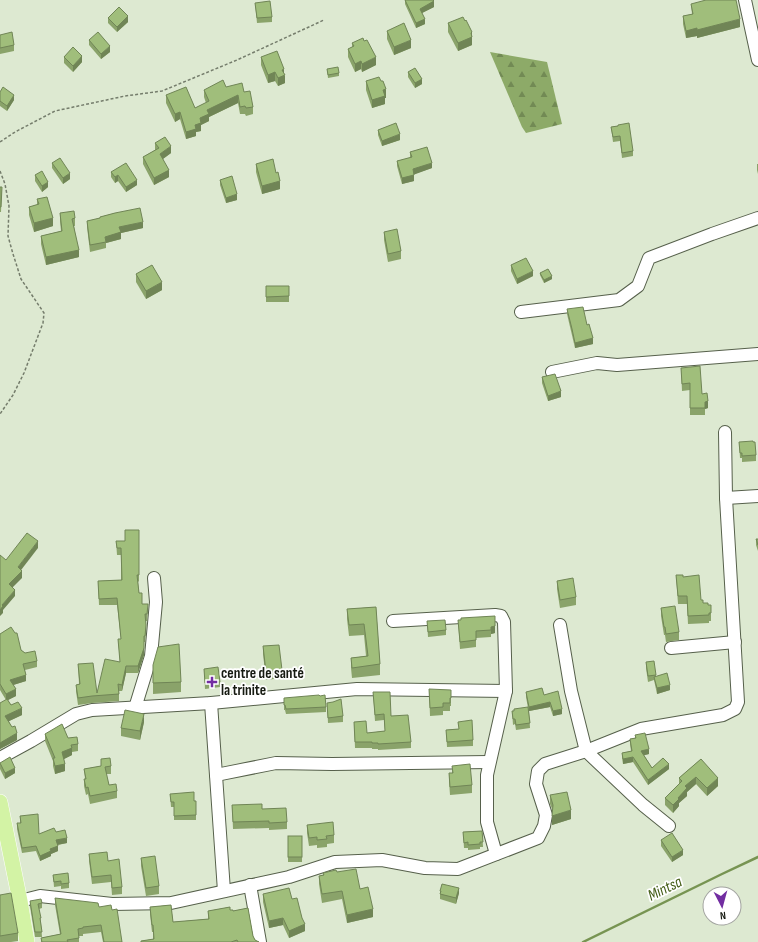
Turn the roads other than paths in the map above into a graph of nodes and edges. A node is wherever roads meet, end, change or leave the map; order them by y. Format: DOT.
graph roads {
  1 [pos="745,0"];
  2 [pos="758,60"];
  3 [pos="758,218"];
  4 [pos="521,312"];
  5 [pos="758,354"];
  6 [pos="552,372"];
  7 [pos="725,432"];
  8 [pos="758,496"];
  9 [pos="726,498"];
  10 [pos="154,578"];
  11 [pos="393,621"];
  12 [pos="560,625"];
  13 [pos="735,642"];
  14 [pos="671,648"];
  15 [pos="506,691"];
  16 [pos="211,703"];
  17 [pos="136,708"];
  18 [pos="586,751"];
  19 [pos="0,758"];
  20 [pos="489,762"];
  21 [pos="216,775"];
  22 [pos="0,802"];
  23 [pos="669,826"];
  24 [pos="496,854"];
  25 [pos="250,885"];
  26 [pos="224,891"];
  27 [pos="20,901"];
  28 [pos="27,942"];
  29 [pos="260,942"];
  1 -- 2 [label="street"];
  3 -- 4 [label="street"];
  5 -- 6 [label="street"];
  7 -- 9 [label="street"];
  8 -- 9 [label="street"];
  9 -- 13 [label="street"];
  10 -- 17 [label="street"];
  11 -- 15 [label="street"];
  12 -- 18 [label="street"];
  13 -- 14 [label="street"];
  13 -- 18 [label="street"];
  15 -- 16 [label="street"];
  15 -- 20 [label="street"];
  16 -- 17 [label="street"];
  16 -- 21 [label="street"];
  17 -- 19 [label="street"];
  18 -- 23 [label="street"];
  18 -- 24 [label="street"];
  20 -- 21 [label="street"];
  20 -- 24 [label="street"];
  21 -- 26 [label="street"];
  22 -- 27 [label="main road"];
  24 -- 25 [label="street"];
  25 -- 26 [label="street"];
  25 -- 29 [label="street"];
  26 -- 27 [label="street"];
  27 -- 28 [label="main road"];
}
